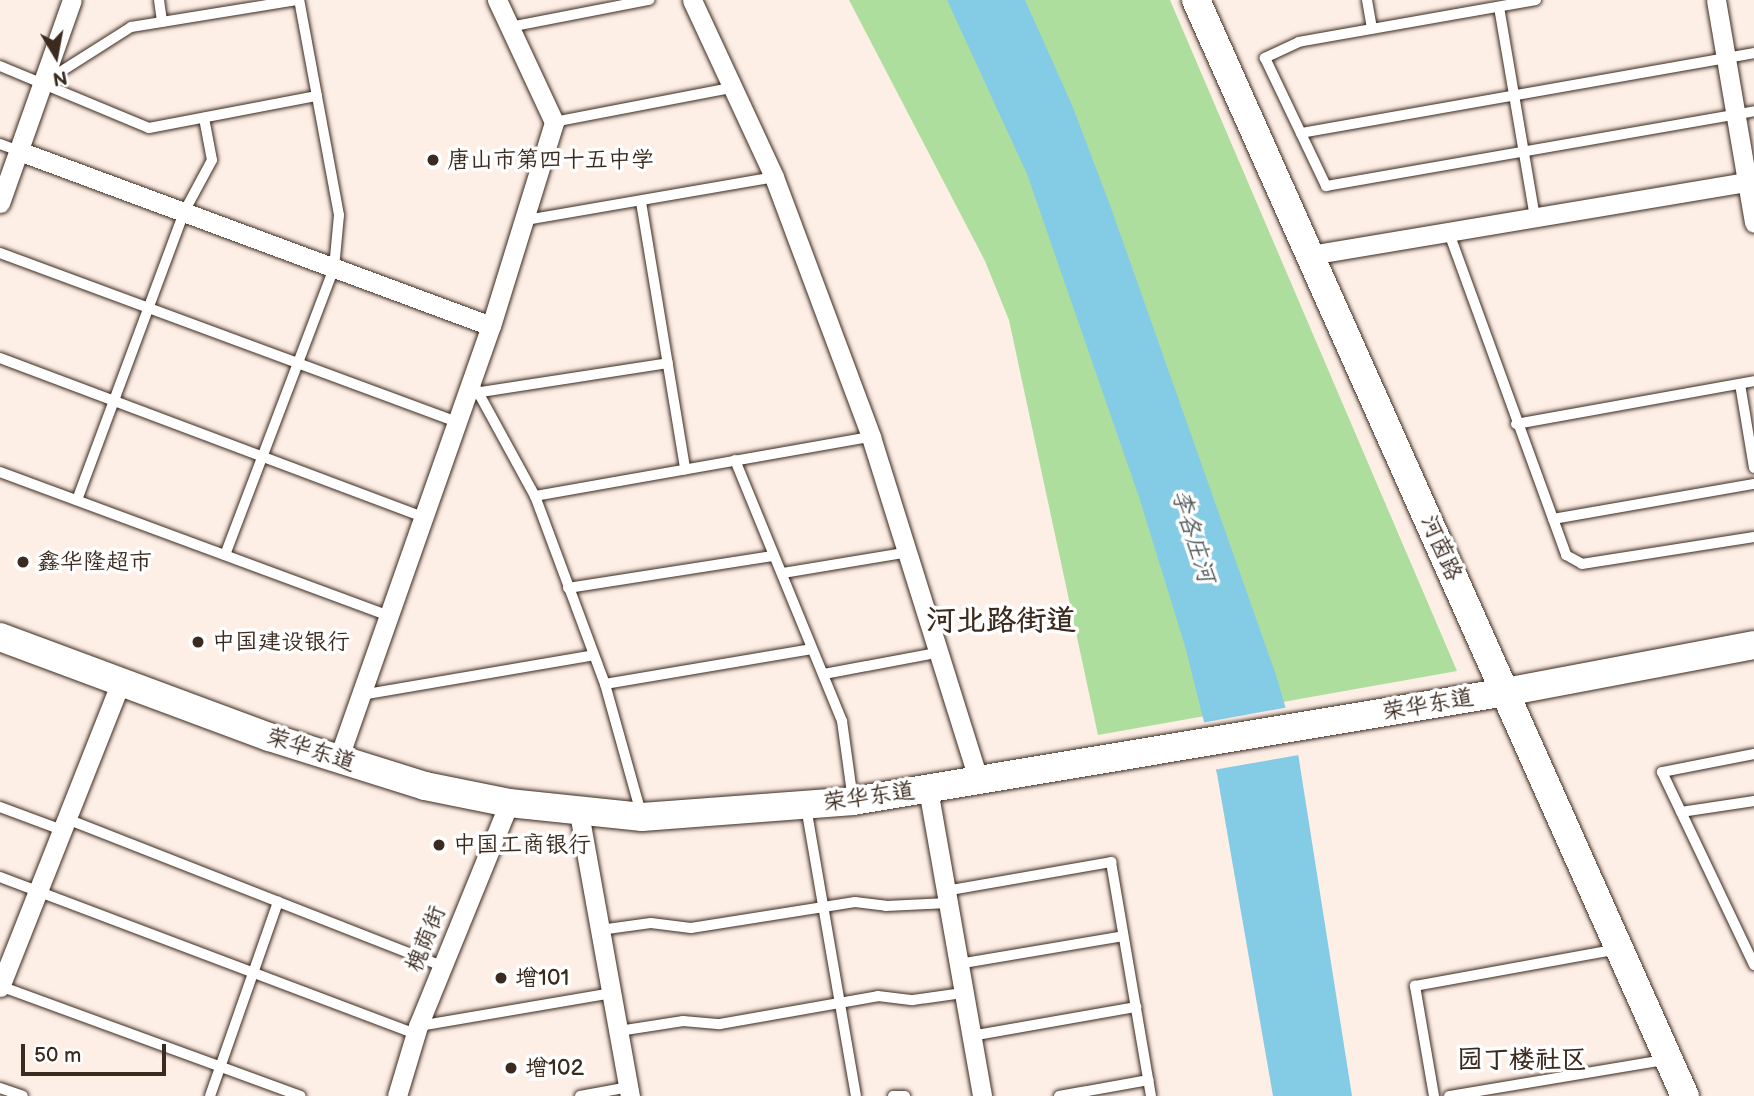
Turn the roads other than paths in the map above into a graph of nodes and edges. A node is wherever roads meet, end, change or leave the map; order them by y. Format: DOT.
graph roads {
  1 [pos="72,0"];
  2 [pos="159,0"];
  3 [pos="298,0"];
  4 [pos="497,0"];
  5 [pos="649,0"];
  6 [pos="692,0"];
  7 [pos="1196,0"];
  8 [pos="1367,0"];
  9 [pos="1536,0"];
  10 [pos="1716,0"];
  11 [pos="1492,5"];
  12 [pos="162,22"];
  13 [pos="510,27"];
  14 [pos="1372,29"];
  15 [pos="1754,53"];
  16 [pos="1726,58"];
  17 [pos="0,66"];
  18 [pos="43,83"];
  19 [pos="735,87"];
  20 [pos="1515,95"];
  21 [pos="317,96"];
  22 [pos="1745,113"];
  23 [pos="204,118"];
  24 [pos="554,122"];
  25 [pos="1301,133"];
  26 [pos="0,144"];
  27 [pos="19,151"];
  28 [pos="1524,151"];
  29 [pos="774,177"];
  30 [pos="1751,181"];
  31 [pos="641,202"];
  32 [pos="0,203"];
  33 [pos="184,212"];
  34 [pos="1535,217"];
  35 [pos="526,220"];
  36 [pos="1754,223"];
  37 [pos="1449,233"];
  38 [pos="0,253"];
  39 [pos="1310,255"];
  40 [pos="334,268"];
  41 [pos="148,308"];
  42 [pos="491,326"];
  43 [pos="0,358"];
  44 [pos="298,363"];
  45 [pos="668,363"];
  46 [pos="1754,382"];
  47 [pos="1740,384"];
  48 [pos="476,387"];
  49 [pos="114,401"];
  50 [pos="1750,415"];
  51 [pos="458,422"];
  52 [pos="1516,424"];
  53 [pos="872,437"];
  54 [pos="263,456"];
  55 [pos="735,460"];
  56 [pos="1754,468"];
  57 [pos="685,469"];
  58 [pos="0,472"];
  59 [pos="1754,484"];
  60 [pos="535,496"];
  61 [pos="77,500"];
  62 [pos="424,517"];
  63 [pos="1553,519"];
  64 [pos="1754,537"];
  65 [pos="910,552"];
  66 [pos="225,555"];
  67 [pos="773,556"];
  68 [pos="783,573"];
  69 [pos="568,588"];
  70 [pos="389,615"];
  71 [pos="0,636"];
  72 [pos="1754,645"];
  73 [pos="811,649"];
  74 [pos="942,652"];
  75 [pos="594,655"];
  76 [pos="824,674"];
  77 [pos="121,682"];
  78 [pos="605,684"];
  79 [pos="1506,692"];
  80 [pos="361,695"];
  81 [pos="1754,754"];
  82 [pos="338,760"];
  83 [pos="979,781"];
  84 [pos="928,789"];
  85 [pos="853,801"];
  86 [pos="1754,802"];
  87 [pos="509,803"];
  88 [pos="806,805"];
  89 [pos="0,807"];
  90 [pos="579,813"];
  91 [pos="1681,813"];
  92 [pos="642,817"];
  93 [pos="64,825"];
  94 [pos="0,877"];
  95 [pos="38,891"];
  96 [pos="947,897"];
  97 [pos="278,902"];
  98 [pos="825,905"];
  99 [pos="600,930"];
  100 [pos="1123,936"];
  101 [pos="1620,949"];
  102 [pos="958,964"];
  103 [pos="1754,965"];
  104 [pos="442,966"];
  105 [pos="253,973"];
  106 [pos="0,986"];
  107 [pos="612,993"];
  108 [pos="962,993"];
  109 [pos="842,1002"];
  110 [pos="1136,1007"];
  111 [pos="416,1030"];
  112 [pos="618,1031"];
  113 [pos="971,1036"];
  114 [pos="1669,1059"];
  115 [pos="220,1069"];
  116 [pos="1149,1080"];
  117 [pos="0,1088"];
  118 [pos="630,1091"];
  119 [pos="23,1096"];
  120 [pos="210,1096"];
  121 [pos="300,1096"];
  122 [pos="397,1096"];
  123 [pos="580,1096"];
  124 [pos="856,1096"];
  125 [pos="893,1096"];
  126 [pos="905,1096"];
  127 [pos="982,1096"];
  128 [pos="1059,1096"];
  129 [pos="1151,1096"];
  130 [pos="1434,1096"];
  131 [pos="1450,1096"];
  132 [pos="1685,1096"];
  1 -- 18 [label="street"];
  2 -- 12 [label="lane"];
  3 -- 12 [label="lane"];
  3 -- 21 [label="lane"];
  4 -- 13 [label="street"];
  5 -- 13 [label="lane"];
  6 -- 19 [label="street"];
  7 -- 39 [label="street, 河茵路"];
  8 -- 14 [label="lane"];
  9 -- 11 [label="lane"];
  10 -- 16 [label="street"];
  11 -- 14 [label="lane"];
  11 -- 20 [label="lane"];
  12 -- 18 [label="lane"];
  13 -- 24 [label="street"];
  14 -- 25 [label="lane"];
  15 -- 16 [label="lane"];
  16 -- 20 [label="lane"];
  16 -- 22 [label="street"];
  17 -- 18 [label="lane"];
  18 -- 23 [label="lane"];
  18 -- 27 [label="street"];
  19 -- 24 [label="lane"];
  19 -- 29 [label="street"];
  20 -- 25 [label="lane"];
  20 -- 28 [label="lane"];
  21 -- 23 [label="lane"];
  21 -- 40 [label="lane"];
  22 -- 28 [label="lane"];
  22 -- 30 [label="street"];
  23 -- 33 [label="lane"];
  24 -- 35 [label="street"];
  25 -- 28 [label="lane"];
  26 -- 27 [label="lane"];
  27 -- 32 [label="street"];
  27 -- 33 [label="street"];
  28 -- 34 [label="lane"];
  29 -- 31 [label="lane"];
  29 -- 53 [label="street"];
  30 -- 34 [label="street"];
  30 -- 36 [label="street"];
  31 -- 35 [label="lane"];
  31 -- 45 [label="lane"];
  33 -- 40 [label="street"];
  33 -- 41 [label="lane"];
  34 -- 37 [label="street"];
  35 -- 42 [label="street"];
  37 -- 39 [label="street"];
  37 -- 52 [label="lane"];
  38 -- 41 [label="lane"];
  39 -- 79 [label="street, 河茵路"];
  40 -- 42 [label="street"];
  40 -- 44 [label="lane"];
  41 -- 44 [label="lane"];
  41 -- 49 [label="lane"];
  42 -- 48 [label="street"];
  43 -- 49 [label="lane"];
  44 -- 51 [label="lane"];
  44 -- 54 [label="lane"];
  45 -- 48 [label="lane"];
  45 -- 57 [label="lane"];
  46 -- 47 [label="lane"];
  47 -- 50 [label="lane"];
  47 -- 52 [label="lane"];
  48 -- 51 [label="street"];
  48 -- 60 [label="lane"];
  49 -- 54 [label="lane"];
  49 -- 61 [label="lane"];
  50 -- 56 [label="lane"];
  51 -- 62 [label="street"];
  52 -- 63 [label="lane"];
  53 -- 55 [label="lane"];
  53 -- 65 [label="street"];
  54 -- 62 [label="lane"];
  54 -- 66 [label="lane"];
  55 -- 57 [label="lane"];
  55 -- 67 [label="lane"];
  57 -- 60 [label="lane"];
  58 -- 61 [label="lane"];
  59 -- 63 [label="lane"];
  60 -- 69 [label="lane"];
  61 -- 66 [label="lane"];
  62 -- 70 [label="street"];
  63 -- 64 [label="lane"];
  65 -- 68 [label="lane"];
  65 -- 74 [label="street"];
  66 -- 70 [label="lane"];
  67 -- 68 [label="lane"];
  67 -- 69 [label="lane"];
  68 -- 73 [label="lane"];
  69 -- 75 [label="lane"];
  70 -- 80 [label="street"];
  71 -- 77 [label="street, 荣华东道"];
  72 -- 79 [label="street, 荣华东道"];
  73 -- 76 [label="lane"];
  73 -- 78 [label="lane"];
  74 -- 76 [label="lane"];
  74 -- 83 [label="street"];
  75 -- 78 [label="lane"];
  75 -- 80 [label="lane"];
  76 -- 85 [label="lane"];
  77 -- 82 [label="street, 荣华东道"];
  77 -- 93 [label="street"];
  78 -- 92 [label="lane"];
  79 -- 83 [label="street, 荣华东道"];
  79 -- 101 [label="street, 河茵路"];
  80 -- 82 [label="street"];
  81 -- 91 [label="lane"];
  82 -- 87 [label="street, 荣华东道"];
  83 -- 84 [label="street, 荣华东道"];
  84 -- 85 [label="street, 荣华东道"];
  84 -- 96 [label="street"];
  85 -- 88 [label="street, 荣华东道"];
  86 -- 91 [label="lane"];
  87 -- 90 [label="street, 荣华东道"];
  87 -- 104 [label="street, 槐荫街"];
  88 -- 92 [label="street, 荣华东道"];
  88 -- 98 [label="lane"];
  89 -- 93 [label="lane"];
  90 -- 92 [label="street, 荣华东道"];
  90 -- 99 [label="street"];
  91 -- 103 [label="lane"];
  93 -- 95 [label="street"];
  93 -- 97 [label="lane"];
  94 -- 95 [label="lane"];
  95 -- 105 [label="lane"];
  95 -- 106 [label="street"];
  96 -- 98 [label="lane"];
  96 -- 100 [label="lane"];
  96 -- 102 [label="street"];
  97 -- 104 [label="lane"];
  97 -- 105 [label="lane"];
  98 -- 99 [label="lane"];
  98 -- 109 [label="lane"];
  99 -- 107 [label="street"];
  100 -- 102 [label="lane"];
  100 -- 110 [label="lane"];
  101 -- 114 [label="street, 河茵路"];
  101 -- 130 [label="lane"];
  102 -- 108 [label="street"];
  104 -- 111 [label="street, 槐荫街"];
  105 -- 111 [label="lane"];
  105 -- 115 [label="lane"];
  106 -- 115 [label="lane"];
  107 -- 111 [label="lane"];
  107 -- 112 [label="street"];
  108 -- 109 [label="lane"];
  108 -- 113 [label="street"];
  109 -- 112 [label="lane"];
  109 -- 124 [label="lane"];
  110 -- 113 [label="lane"];
  110 -- 116 [label="lane"];
  111 -- 122 [label="street, 槐荫街"];
  112 -- 118 [label="street"];
  113 -- 127 [label="street"];
  114 -- 131 [label="lane"];
  114 -- 132 [label="street, 河茵路"];
  115 -- 120 [label="lane"];
  115 -- 121 [label="lane"];
  116 -- 128 [label="lane"];
  116 -- 129 [label="lane"];
  117 -- 119 [label="lane"];
  118 -- 123 [label="lane"];
  125 -- 126 [label="lane"];
}
